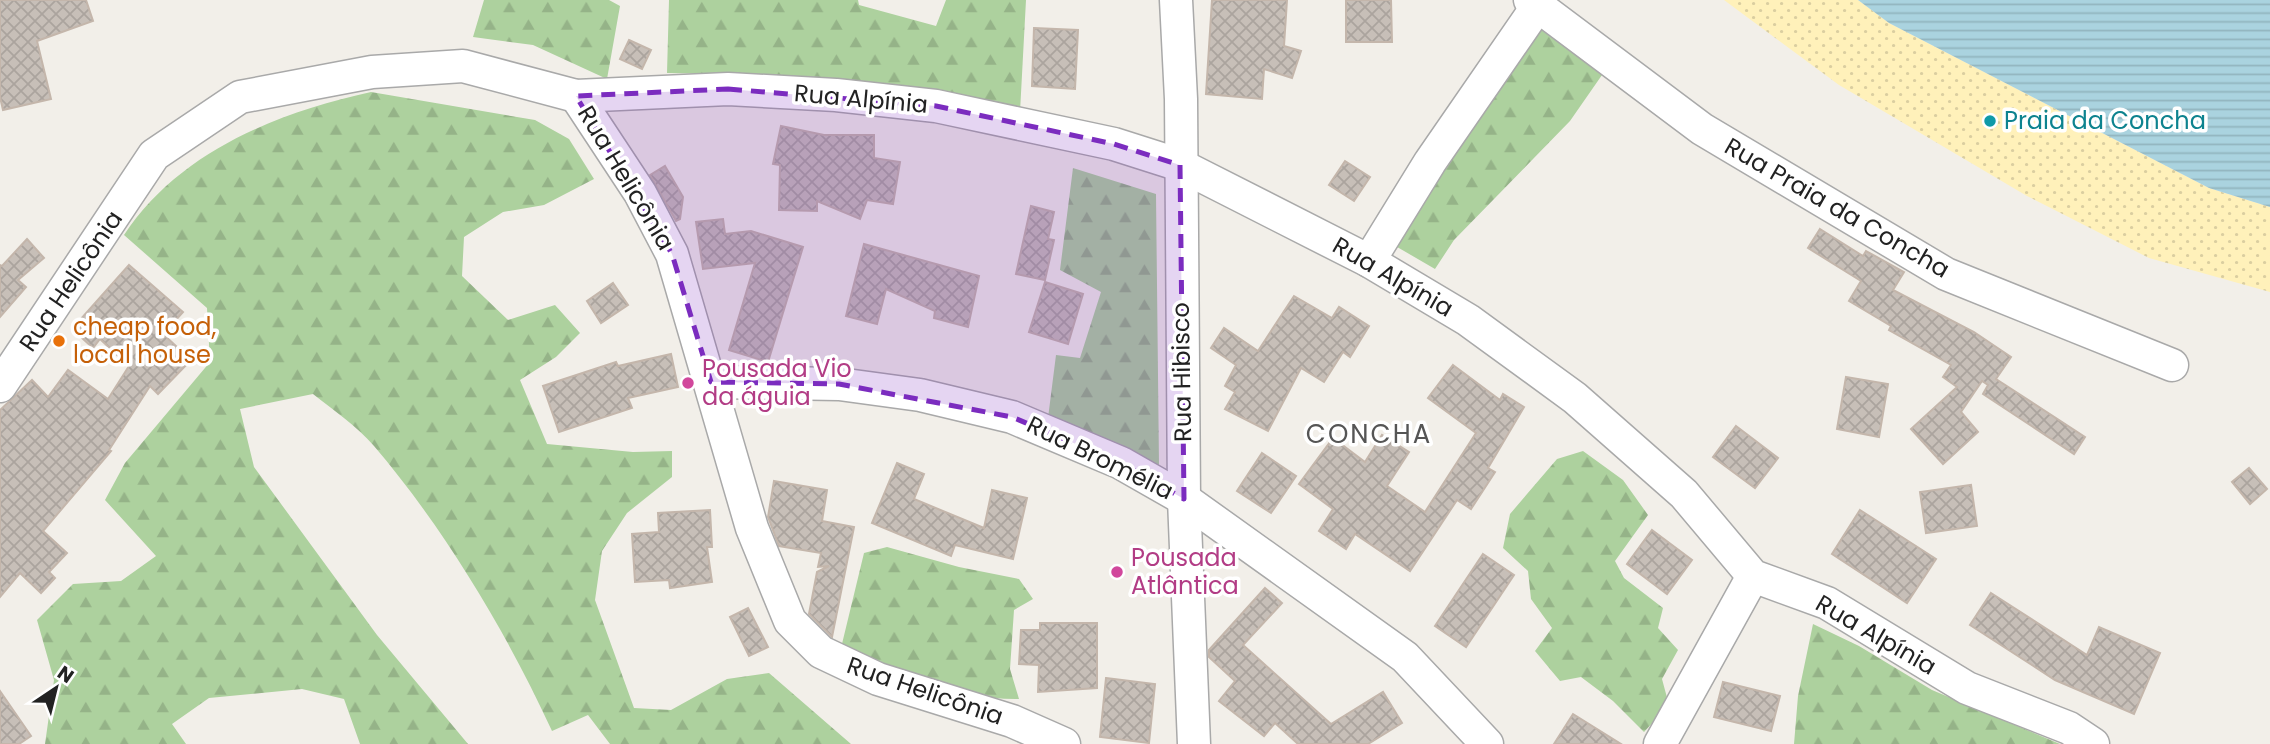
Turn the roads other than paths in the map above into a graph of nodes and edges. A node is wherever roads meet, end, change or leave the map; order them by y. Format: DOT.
graph roads {
  1 [pos="1176,0"];
  2 [pos="1534,4"];
  3 [pos="576,96"];
  4 [pos="1180,165"];
  5 [pos="1368,261"];
  6 [pos="2172,365"];
  7 [pos="711,382"];
  8 [pos="0,386"];
  9 [pos="1184,499"];
  10 [pos="1753,576"];
  11 [pos="1063,744"];
  12 [pos="1194,744"];
  13 [pos="1487,744"];
  14 [pos="1660,744"];
  15 [pos="2093,744"];
  1 -- 4 [label="street, Rua Hibisco"];
  2 -- 5 [label="street"];
  2 -- 6 [label="street, Rua Praia da Concha"];
  3 -- 4 [label="street, Rua Alpínia"];
  3 -- 7 [label="street, Rua Helicônia"];
  3 -- 8 [label="street, Rua Helicônia"];
  4 -- 5 [label="street, Rua Alpínia"];
  4 -- 9 [label="street, Rua Hibisco"];
  5 -- 10 [label="street, Rua Alpínia"];
  7 -- 9 [label="street, Rua Bromélia"];
  7 -- 11 [label="street, Rua Helicônia"];
  9 -- 12 [label="street, Rua Hibisco"];
  9 -- 13 [label="street, Rua Bromélia"];
  10 -- 14 [label="street"];
  10 -- 15 [label="street, Rua Alpínia"];
}
